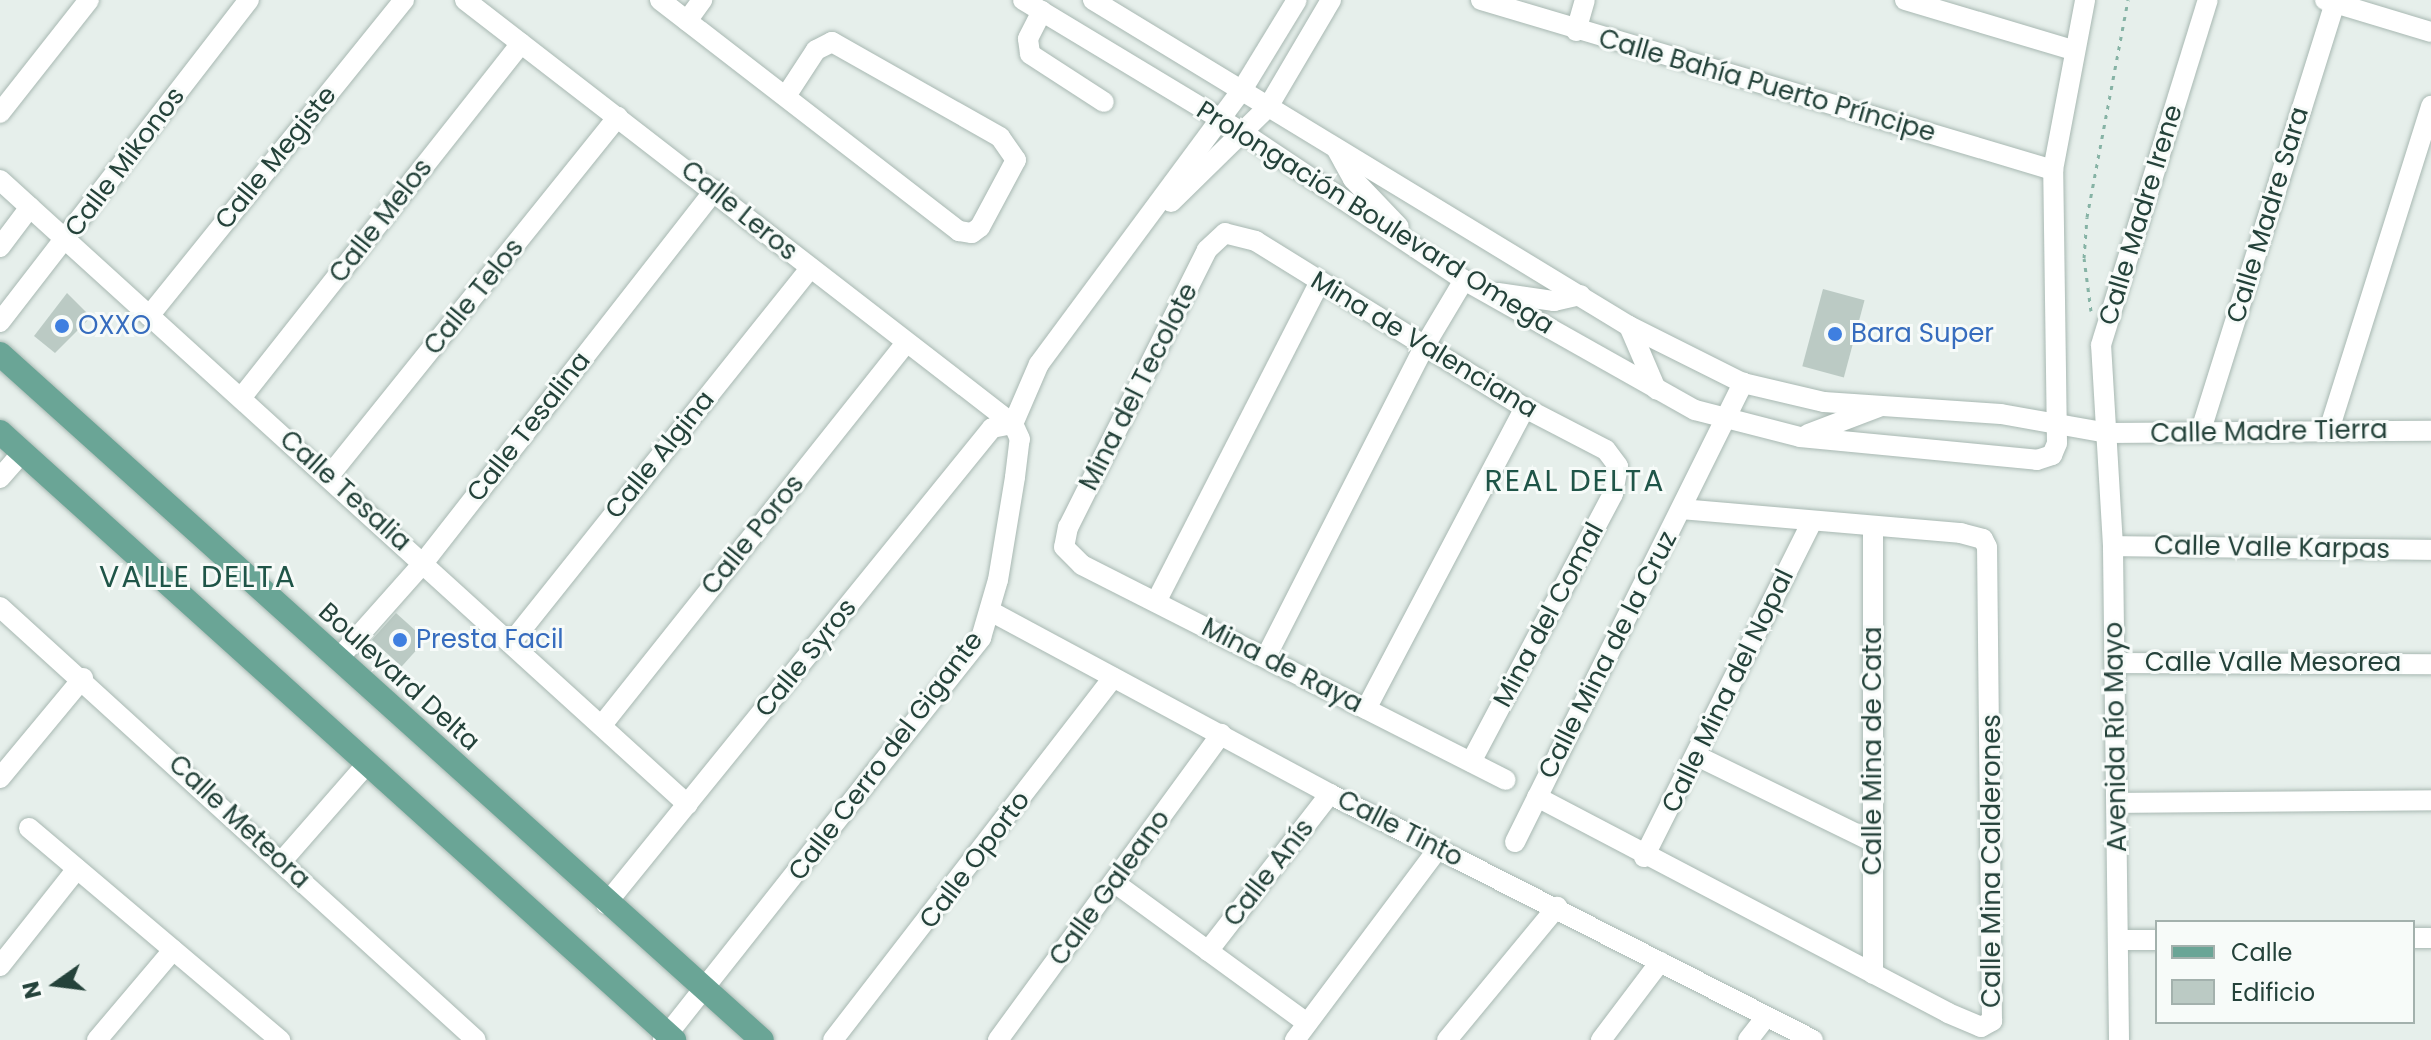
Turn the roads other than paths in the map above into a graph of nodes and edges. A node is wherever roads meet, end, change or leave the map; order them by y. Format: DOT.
graph roads {
  1 [pos="89,0"];
  2 [pos="249,0"];
  3 [pos="404,0"];
  4 [pos="465,0"];
  5 [pos="660,0"];
  6 [pos="702,0"];
  7 [pos="1023,0"];
  8 [pos="1093,0"];
  9 [pos="1297,0"];
  10 [pos="1331,0"];
  11 [pos="1481,0"];
  12 [pos="1585,0"];
  13 [pos="1905,0"];
  14 [pos="2085,0"];
  15 [pos="2208,0"];
  16 [pos="2332,1"];
  17 [pos="1042,11"];
  18 [pos="687,21"];
  19 [pos="1576,31"];
  20 [pos="2431,32"];
  21 [pos="521,43"];
  22 [pos="2073,50"];
  23 [pos="1242,90"];
  24 [pos="786,96"];
  25 [pos="1104,102"];
  26 [pos="2431,106"];
  27 [pos="1268,107"];
  28 [pos="0,113"];
  29 [pos="618,117"];
  30 [pos="1220,120"];
  31 [pos="1245,134"];
  32 [pos="1337,150"];
  33 [pos="2053,170"];
  34 [pos="0,180"];
  35 [pos="715,190"];
  36 [pos="30,207"];
  37 [pos="1138,232"];
  38 [pos="1225,233"];
  39 [pos="66,240"];
  40 [pos="0,247"];
  41 [pos="1417,249"];
  42 [pos="810,268"];
  43 [pos="1464,280"];
  44 [pos="1319,283"];
  45 [pos="1483,291"];
  46 [pos="1580,295"];
  47 [pos="149,316"];
  48 [pos="0,322"];
  49 [pos="1629,326"];
  50 [pos="904,345"];
  51 [pos="1424,347"];
  52 [pos="0,354"];
  53 [pos="1743,383"];
  54 [pos="1658,392"];
  55 [pos="241,398"];
  56 [pos="1879,407"];
  57 [pos="1525,408"];
  58 [pos="1725,421"];
  59 [pos="1013,424"];
  60 [pos="2201,430"];
  61 [pos="2329,430"];
  62 [pos="2431,431"];
  63 [pos="0,432"];
  64 [pos="2057,433"];
  65 [pos="2108,433"];
  66 [pos="1800,437"];
  67 [pos="23,452"];
  68 [pos="1618,466"];
  69 [pos="329,476"];
  70 [pos="0,478"];
  71 [pos="1682,509"];
  72 [pos="1811,524"];
  73 [pos="1873,529"];
  74 [pos="2113,546"];
  75 [pos="1064,547"];
  76 [pos="2431,550"];
  77 [pos="424,562"];
  78 [pos="1156,602"];
  79 [pos="0,607"];
  80 [pos="992,612"];
  81 [pos="511,643"];
  82 [pos="1266,657"];
  83 [pos="338,659"];
  84 [pos="2115,663"];
  85 [pos="2431,664"];
  86 [pos="83,678"];
  87 [pos="1113,678"];
  88 [pos="1366,709"];
  89 [pos="602,725"];
  90 [pos="1221,734"];
  91 [pos="1697,756"];
  92 [pos="1471,762"];
  93 [pos="367,764"];
  94 [pos="2,772"];
  95 [pos="1505,780"];
  96 [pos="1330,794"];
  97 [pos="1537,797"];
  98 [pos="2431,800"];
  99 [pos="2118,803"];
  100 [pos="688,805"];
  101 [pos="29,828"];
  102 [pos="1515,842"];
  103 [pos="1873,842"];
  104 [pos="1438,849"];
  105 [pos="1644,857"];
  106 [pos="282,861"];
  107 [pos="77,869"];
  108 [pos="1115,883"];
  109 [pos="606,904"];
  110 [pos="1557,907"];
  111 [pos="2120,940"];
  112 [pos="2155,940"];
  113 [pos="173,950"];
  114 [pos="1208,951"];
  115 [pos="1660,962"];
  116 [pos="0,966"];
  117 [pos="1873,974"];
  118 [pos="705,992"];
  119 [pos="1766,1017"];
  120 [pos="1301,1031"];
  121 [pos="256,1033"];
  122 [pos="668,1038"];
  123 [pos="97,1040"];
  124 [pos="280,1040"];
  125 [pos="476,1040"];
  126 [pos="762,1040"];
  127 [pos="833,1040"];
  128 [pos="998,1040"];
  129 [pos="1447,1040"];
  130 [pos="1601,1040"];
  131 [pos="1748,1040"];
  132 [pos="1813,1040"];
  133 [pos="2119,1040"];
  1 -- 28 [label="street"];
  2 -- 39 [label="street, Calle Mikonos"];
  3 -- 47 [label="street, Calle Megiste"];
  4 -- 21 [label="street, Calle Leros"];
  5 -- 18 [label="street"];
  6 -- 18 [label="street"];
  7 -- 17 [label="street, Prolongación Boulevard Omega"];
  8 -- 23 [label="street, Prolongación Boulevard Omega"];
  9 -- 23 [label="street"];
  10 -- 27 [label="street"];
  11 -- 19 [label="street, Calle Bahía Puerto Príncipe"];
  12 -- 19 [label="street"];
  13 -- 22 [label="street"];
  14 -- 22 [label="street"];
  15 -- 65 [label="street, Calle Madre Irene"];
  16 -- 20 [label="street"];
  16 -- 60 [label="street, Calle Madre Sara"];
  17 -- 25 [label="street"];
  17 -- 30 [label="street, Prolongación Boulevard Omega"];
  18 -- 24 [label="street"];
  19 -- 33 [label="street, Calle Bahía Puerto Príncipe"];
  21 -- 29 [label="street, Calle Leros"];
  21 -- 55 [label="street, Calle Melos"];
  22 -- 33 [label="street"];
  23 -- 27 [label="street, Prolongación Boulevard Omega"];
  23 -- 30 [label="street"];
  24 -- 24 [label="street"];
  26 -- 61 [label="street"];
  27 -- 31 [label="street"];
  27 -- 32 [label="street, Prolongación Boulevard Omega"];
  29 -- 35 [label="street, Calle Leros"];
  29 -- 69 [label="street, Calle Telos"];
  30 -- 31 [label="street, Prolongación Boulevard Omega"];
  30 -- 37 [label="street"];
  31 -- 37 [label="street"];
  31 -- 41 [label="street, Prolongación Boulevard Omega"];
  32 -- 41 [label="street"];
  32 -- 46 [label="street, Prolongación Boulevard Omega"];
  33 -- 64 [label="street"];
  34 -- 36 [label="street, Calle Tesalia"];
  35 -- 42 [label="street, Calle Leros"];
  35 -- 77 [label="street, Calle Tesalina"];
  36 -- 39 [label="street, Calle Tesalia"];
  36 -- 40 [label="street, Calle Mikonos"];
  37 -- 59 [label="street"];
  38 -- 44 [label="street, Mina de Valenciana"];
  38 -- 75 [label="street, Mina del Tecolote"];
  39 -- 47 [label="street, Calle Tesalia"];
  39 -- 48 [label="street, Calle Mikonos"];
  41 -- 43 [label="street, Prolongación Boulevard Omega"];
  42 -- 50 [label="street, Calle Leros"];
  42 -- 81 [label="street, Calle Algina"];
  43 -- 45 [label="street, Prolongación Boulevard Omega"];
  43 -- 51 [label="street"];
  44 -- 51 [label="street, Mina de Valenciana"];
  44 -- 78 [label="street"];
  45 -- 46 [label="street"];
  45 -- 54 [label="street, Prolongación Boulevard Omega"];
  46 -- 49 [label="street, Prolongación Boulevard Omega"];
  47 -- 55 [label="street, Calle Tesalia"];
  49 -- 53 [label="street, Prolongación Boulevard Omega"];
  49 -- 54 [label="street"];
  50 -- 59 [label="street, Calle Leros"];
  50 -- 89 [label="street, Calle Poros"];
  51 -- 57 [label="street, Mina de Valenciana"];
  51 -- 82 [label="street"];
  52 -- 83 [label="main road, Boulevard Delta"];
  53 -- 56 [label="street, Prolongación Boulevard Omega"];
  53 -- 58 [label="street, Calle Mina de la Cruz"];
  54 -- 58 [label="street, Prolongación Boulevard Omega"];
  55 -- 69 [label="street, Calle Tesalia"];
  56 -- 64 [label="street, Prolongación Boulevard Omega"];
  56 -- 66 [label="street"];
  57 -- 68 [label="street, Mina de Valenciana"];
  57 -- 88 [label="street"];
  58 -- 66 [label="street, Prolongación Boulevard Omega"];
  58 -- 71 [label="street, Calle Mina de la Cruz"];
  59 -- 80 [label="street, Calle Cerro del Gigante"];
  59 -- 100 [label="street, Calle Syros"];
  60 -- 61 [label="street, Calle Madre Tierra"];
  60 -- 65 [label="street, Calle Madre Tierra"];
  61 -- 62 [label="street, Calle Madre Tierra"];
  63 -- 67 [label="main road"];
  64 -- 65 [label="street, Prolongación Boulevard Omega"];
  64 -- 66 [label="street, Prolongación Boulevard Omega"];
  65 -- 74 [label="street, Avenida Río Mayo"];
  67 -- 70 [label="street"];
  67 -- 93 [label="main road"];
  68 -- 92 [label="street, Mina del Comal"];
  69 -- 77 [label="street, Calle Tesalia"];
  71 -- 72 [label="street, Calle Mina Calderones"];
  71 -- 97 [label="street, Calle Mina de la Cruz"];
  72 -- 73 [label="street, Calle Mina Calderones"];
  72 -- 91 [label="street, Calle Mina del Nopal"];
  73 -- 103 [label="street, Calle Mina de Cata"];
  73 -- 117 [label="street, Calle Mina Calderones"];
  74 -- 76 [label="street, Calle Valle Karpas"];
  74 -- 84 [label="street, Avenida Río Mayo"];
  75 -- 78 [label="street, Mina de Raya"];
  77 -- 81 [label="street, Calle Tesalia"];
  77 -- 83 [label="street, Calle Tesalina"];
  78 -- 82 [label="street, Mina de Raya"];
  79 -- 86 [label="street, Calle Meteora"];
  80 -- 87 [label="street, Calle Tinto"];
  80 -- 118 [label="street, Calle Cerro del Gigante"];
  81 -- 89 [label="street, Calle Tesalia"];
  82 -- 88 [label="street, Mina de Raya"];
  83 -- 109 [label="main road, Boulevard Delta"];
  84 -- 85 [label="street, Calle Valle Mesorea"];
  84 -- 99 [label="street, Avenida Río Mayo"];
  86 -- 94 [label="street"];
  86 -- 106 [label="street, Calle Meteora"];
  87 -- 90 [label="street, Calle Tinto"];
  87 -- 127 [label="street, Calle Oporto"];
  88 -- 92 [label="street, Mina de Raya"];
  89 -- 100 [label="street, Calle Tesalia"];
  90 -- 96 [label="street, Calle Tinto"];
  90 -- 108 [label="street, Calle Galeano"];
  91 -- 103 [label="street"];
  91 -- 105 [label="street, Calle Mina del Nopal"];
  92 -- 95 [label="street, Mina de Raya"];
  93 -- 106 [label="street"];
  93 -- 122 [label="main road"];
  96 -- 104 [label="street, Calle Tinto"];
  96 -- 114 [label="street, Calle Anís"];
  97 -- 102 [label="street, Calle Mina de la Cruz"];
  97 -- 105 [label="street, Calle Mina Calderones"];
  98 -- 99 [label="street"];
  99 -- 111 [label="street, Avenida Río Mayo"];
  100 -- 109 [label="street, Calle Syros"];
  101 -- 107 [label="street"];
  103 -- 117 [label="street, Calle Mina de Cata"];
  104 -- 110 [label="street, Calle Tinto"];
  104 -- 120 [label="street"];
  105 -- 117 [label="street, Calle Mina Calderones"];
  106 -- 125 [label="street, Calle Meteora"];
  107 -- 113 [label="street"];
  107 -- 116 [label="street"];
  108 -- 114 [label="street"];
  108 -- 128 [label="street, Calle Galeano"];
  109 -- 118 [label="main road, Boulevard Delta"];
  110 -- 115 [label="street, Calle Tinto"];
  110 -- 129 [label="street"];
  111 -- 112 [label="street"];
  111 -- 133 [label="street, Avenida Río Mayo"];
  113 -- 121 [label="street"];
  113 -- 123 [label="street"];
  114 -- 120 [label="street"];
  115 -- 119 [label="street, Calle Tinto"];
  115 -- 130 [label="street"];
  118 -- 122 [label="street, Calle Cerro del Gigante"];
  118 -- 126 [label="main road, Boulevard Delta"];
  119 -- 131 [label="street"];
  119 -- 132 [label="street, Calle Tinto"];
  121 -- 124 [label="street"];
}
